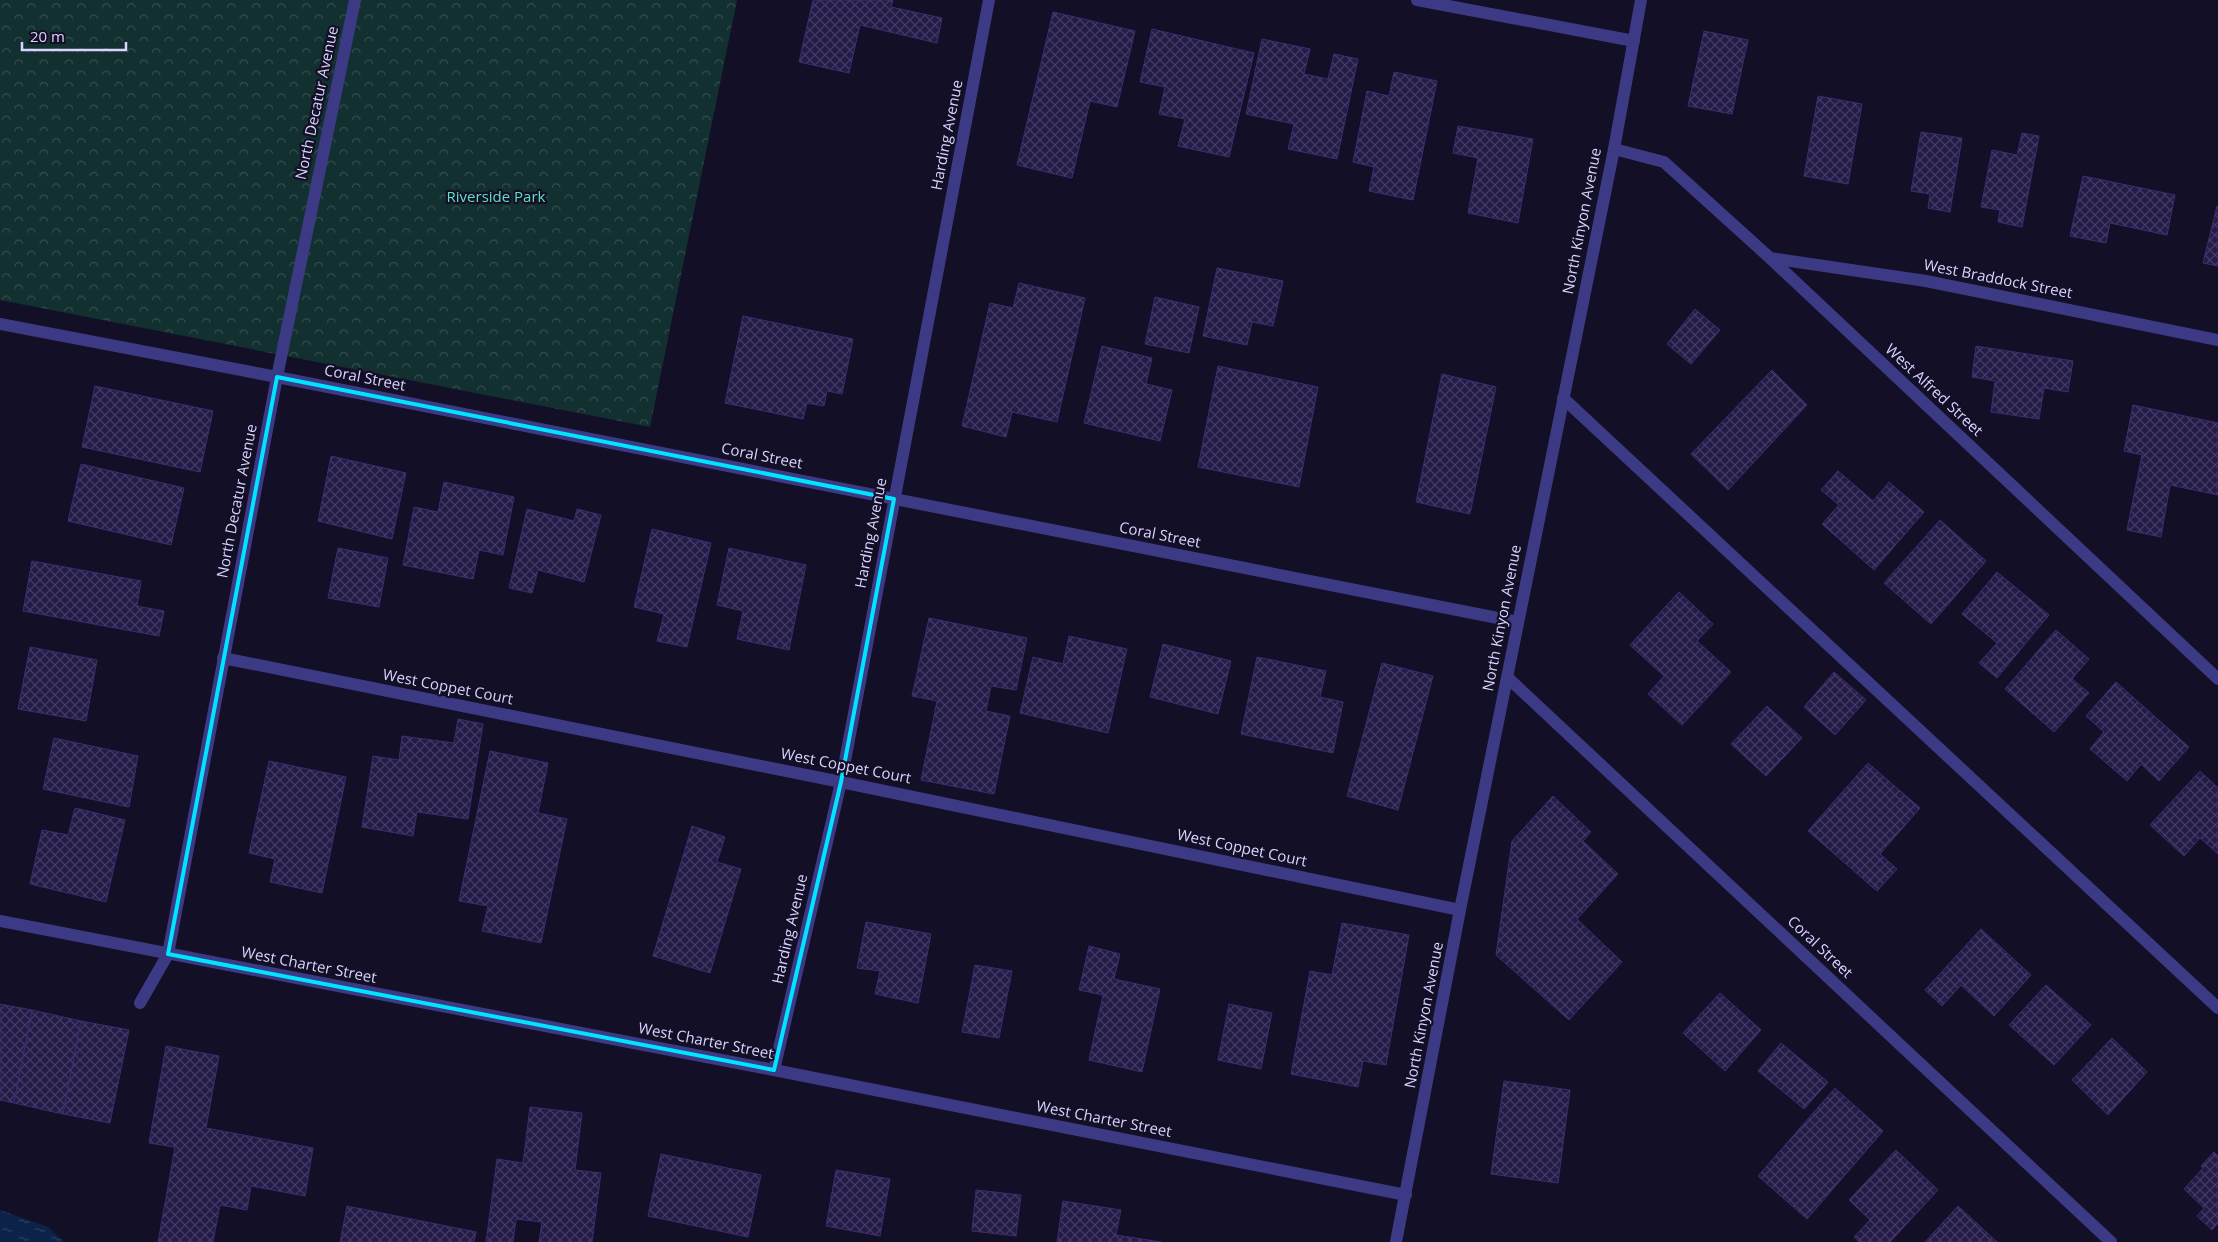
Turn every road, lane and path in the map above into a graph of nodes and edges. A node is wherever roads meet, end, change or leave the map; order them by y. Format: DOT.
graph roads {
  1 [pos="354,0"];
  2 [pos="989,0"];
  3 [pos="1416,0"];
  4 [pos="1641,0"];
  5 [pos="1634,41"];
  6 [pos="1614,149"];
  7 [pos="1770,258"];
  8 [pos="0,324"];
  9 [pos="2218,340"];
  10 [pos="277,377"];
  11 [pos="1563,398"];
  12 [pos="894,498"];
  13 [pos="1518,622"];
  14 [pos="224,658"];
  15 [pos="1507,677"];
  16 [pos="2218,679"];
  17 [pos="841,782"];
  18 [pos="1460,910"];
  19 [pos="0,921"];
  20 [pos="168,954"];
  21 [pos="140,1003"];
  22 [pos="2218,1008"];
  23 [pos="774,1070"];
  24 [pos="1406,1195"];
  25 [pos="1398,1241"];
  26 [pos="2111,1242"];
  1 -- 10 [label="street, North Decatur Avenue"];
  2 -- 12 [label="street, Harding Avenue"];
  3 -- 5 [label="street"];
  4 -- 5 [label="street, North Kinyon Avenue"];
  5 -- 6 [label="street, North Kinyon Avenue"];
  6 -- 7 [label="street, West Alfred Street"];
  6 -- 11 [label="street, North Kinyon Avenue"];
  7 -- 9 [label="street, West Braddock Street"];
  7 -- 16 [label="street, West Alfred Street"];
  8 -- 10 [label="street, Coral Street"];
  10 -- 12 [label="street, Coral Street"];
  10 -- 14 [label="street, North Decatur Avenue"];
  11 -- 13 [label="street, North Kinyon Avenue"];
  11 -- 22 [label="street"];
  12 -- 13 [label="street, Coral Street"];
  12 -- 17 [label="street, Harding Avenue"];
  13 -- 15 [label="street, North Kinyon Avenue"];
  14 -- 17 [label="street, West Coppet Court"];
  14 -- 20 [label="street, North Decatur Avenue"];
  15 -- 18 [label="street, North Kinyon Avenue"];
  15 -- 26 [label="street, Coral Street"];
  17 -- 18 [label="street, West Coppet Court"];
  17 -- 23 [label="street, Harding Avenue"];
  18 -- 24 [label="street, North Kinyon Avenue"];
  19 -- 20 [label="street, West Charter Street"];
  20 -- 21 [label="street, North Decatur Avenue"];
  20 -- 23 [label="street, West Charter Street"];
  23 -- 24 [label="street, West Charter Street"];
  24 -- 25 [label="street, North Kinyon Avenue"];
}
